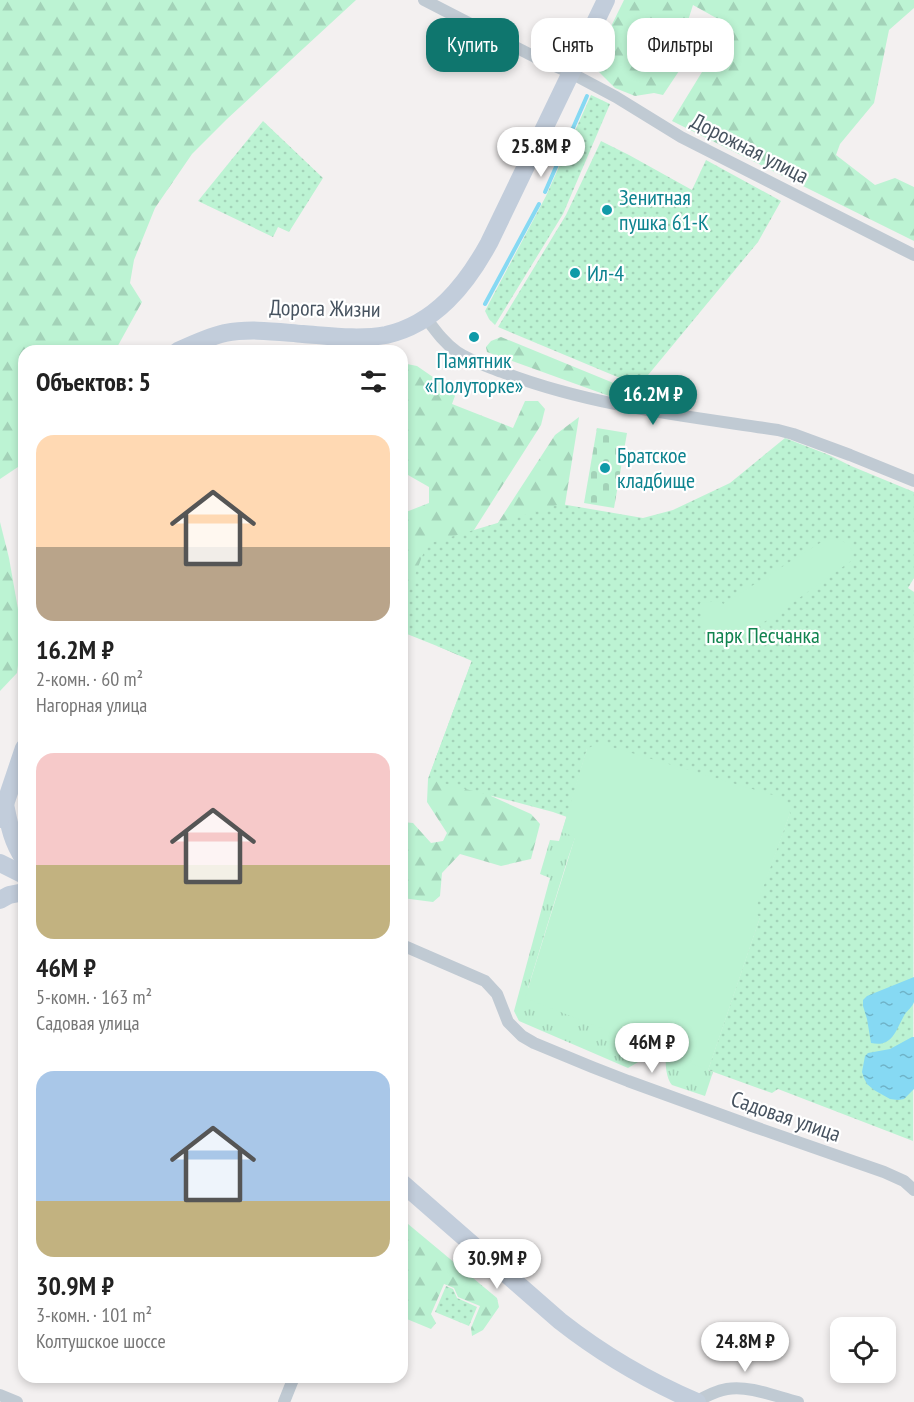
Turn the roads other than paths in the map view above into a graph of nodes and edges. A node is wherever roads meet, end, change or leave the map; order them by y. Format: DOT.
graph roads {
  1 [pos="424,0"];
  2 [pos="606,0"];
  3 [pos="571,73"];
  4 [pos="914,255"];
  5 [pos="426,318"];
  6 [pos="190,345"];
  7 [pos="914,481"];
  8 [pos="18,766"];
  9 [pos="3,812"];
  10 [pos="18,851"];
  11 [pos="0,863"];
  12 [pos="18,872"];
  13 [pos="18,893"];
  14 [pos="0,900"];
  15 [pos="408,948"];
  16 [pos="408,1188"];
  17 [pos="914,1190"];
  18 [pos="292,1383"];
  19 [pos="0,1395"];
  20 [pos="17,1402"];
  21 [pos="284,1402"];
  22 [pos="697,1402"];
  23 [pos="798,1402"];
  1 -- 3 [label="street, Дорожная улица"];
  2 -- 3 [label="main road, Дорога Жизни"];
  3 -- 4 [label="street, Дорожная улица"];
  3 -- 5 [label="main road, Дорога Жизни"];
  5 -- 6 [label="main road, Дорога Жизни"];
  5 -- 7 [label="street"];
  8 -- 9 [label="main road"];
  9 -- 10 [label="main road"];
  11 -- 12 [label="main road"];
  13 -- 14 [label="main road"];
  15 -- 17 [label="street, Садовая улица"];
  16 -- 22 [label="main road"];
  18 -- 21 [label="street"];
  19 -- 20 [label="street"];
  22 -- 23 [label="street"];
}
